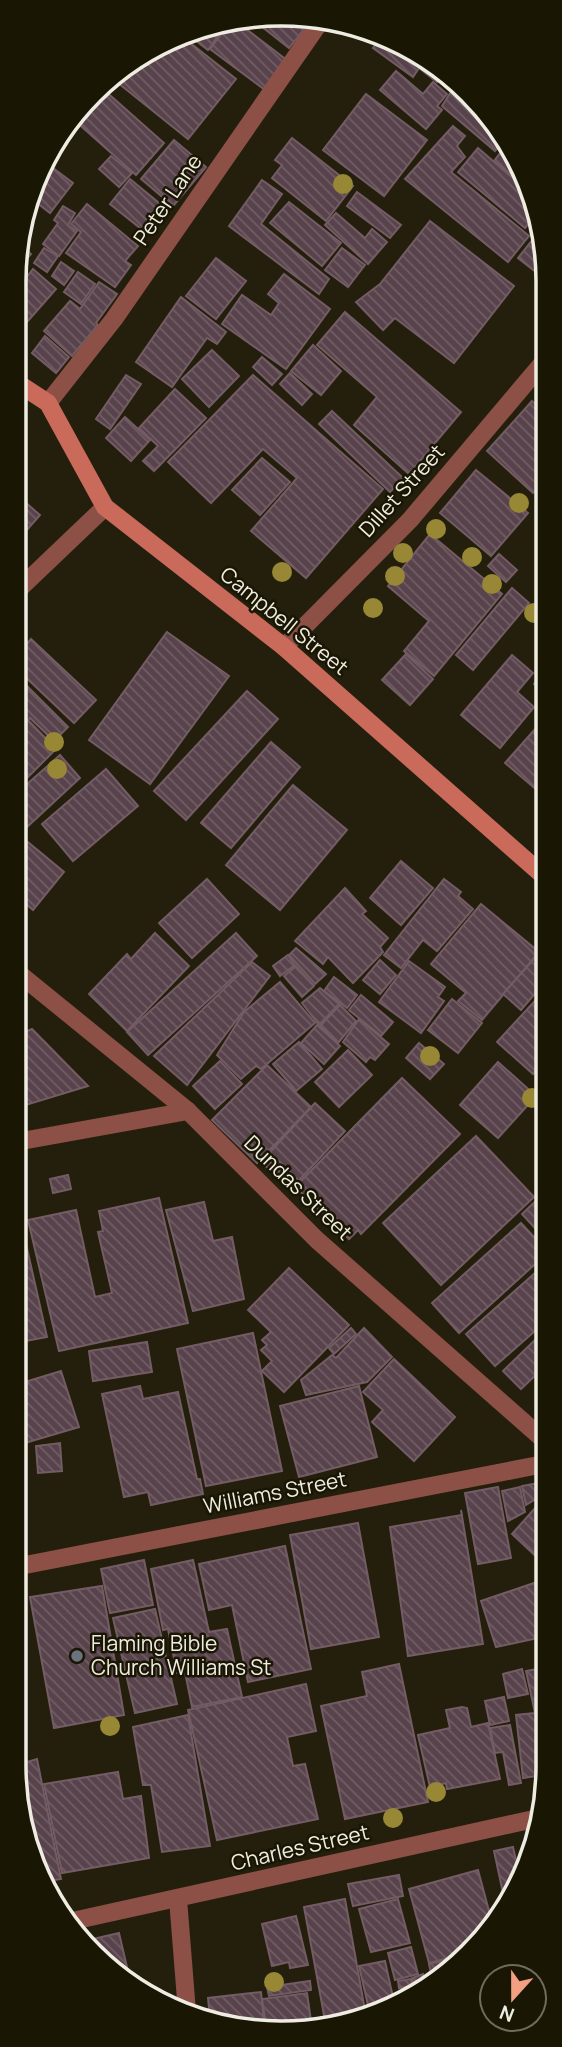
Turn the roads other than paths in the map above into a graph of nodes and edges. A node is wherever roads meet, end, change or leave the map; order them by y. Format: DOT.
graph roads {
  1 [pos="316,28"];
  2 [pos="536,374"];
  3 [pos="26,389"];
  4 [pos="48,403"];
  5 [pos="104,507"];
  6 [pos="26,582"];
  7 [pos="284,648"];
  8 [pos="536,869"];
  9 [pos="26,979"];
  10 [pos="188,1111"];
  11 [pos="26,1140"];
  12 [pos="536,1433"];
  13 [pos="536,1466"];
  14 [pos="26,1565"];
  15 [pos="530,1820"];
  16 [pos="178,1899"];
  17 [pos="78,1920"];
  18 [pos="186,2002"];
  1 -- 4 [label="street, Peter Lane"];
  2 -- 7 [label="street, Dillet Street"];
  3 -- 4 [label="main road, Campbell Street"];
  4 -- 5 [label="main road, Campbell Street"];
  5 -- 6 [label="street"];
  5 -- 7 [label="main road, Campbell Street"];
  7 -- 8 [label="main road, Campbell Street"];
  9 -- 10 [label="street, Dundas Street"];
  10 -- 11 [label="street"];
  10 -- 12 [label="street, Dundas Street"];
  13 -- 14 [label="street, Williams Street"];
  15 -- 16 [label="street, Charles Street"];
  16 -- 17 [label="street, Charles Street"];
  16 -- 18 [label="street"];
}
